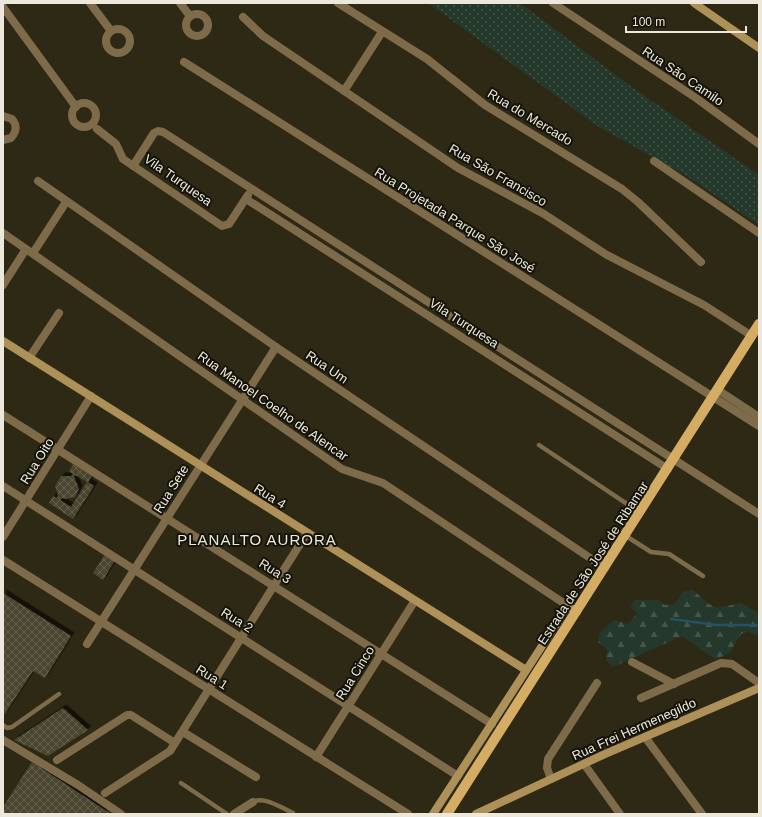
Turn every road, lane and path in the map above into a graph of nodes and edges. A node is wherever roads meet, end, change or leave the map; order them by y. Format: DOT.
graph roads {
  1 [pos="9,3"];
  2 [pos="90,3"];
  3 [pos="180,3"];
  4 [pos="338,3"];
  5 [pos="553,3"];
  6 [pos="698,4"];
  7 [pos="3,8"];
  8 [pos="190,16"];
  9 [pos="243,17"];
  10 [pos="111,31"];
  11 [pos="382,32"];
  12 [pos="759,48"];
  13 [pos="184,62"];
  14 [pos="344,91"];
  15 [pos="76,107"];
  16 [pos="3,116"];
  17 [pos="97,129"];
  18 [pos="3,140"];
  19 [pos="759,144"];
  20 [pos="654,161"];
  21 [pos="133,166"];
  22 [pos="38,181"];
  23 [pos="251,190"];
  24 [pos="246,199"];
  25 [pos="66,202"];
  26 [pos="3,233"];
  27 [pos="759,233"];
  28 [pos="332,241"];
  29 [pos="26,249"];
  30 [pos="327,250"];
  31 [pos="33,253"];
  32 [pos="701,262"];
  33 [pos="3,285"];
  34 [pos="445,312"];
  35 [pos="59,313"];
  36 [pos="439,321"];
  37 [pos="759,324"];
  38 [pos="752,336"];
  39 [pos="3,341"];
  40 [pos="276,347"];
  41 [pos="29,358"];
  42 [pos="557,384"];
  43 [pos="550,394"];
  44 [pos="716,394"];
  45 [pos="91,396"];
  46 [pos="242,400"];
  47 [pos="3,415"];
  48 [pos="759,418"];
  49 [pos="759,426"];
  50 [pos="539,444"];
  51 [pos="58,450"];
  52 [pos="671,464"];
  53 [pos="200,466"];
  54 [pos="3,486"];
  55 [pos="26,500"];
  56 [pos="640,513"];
  57 [pos="759,514"];
  58 [pos="167,518"];
  59 [pos="307,533"];
  60 [pos="626,536"];
  61 [pos="3,537"];
  62 [pos="3,560"];
  63 [pos="605,568"];
  64 [pos="134,570"];
  65 [pos="703,576"];
  66 [pos="274,585"];
  67 [pos="414,602"];
  68 [pos="573,609"];
  69 [pos="102,621"];
  70 [pos="241,637"];
  71 [pos="87,644"];
  72 [pos="381,654"];
  73 [pos="632,662"];
  74 [pos="526,670"];
  75 [pos="597,683"];
  76 [pos="759,683"];
  77 [pos="674,684"];
  78 [pos="759,688"];
  79 [pos="209,689"];
  80 [pos="59,694"];
  81 [pos="641,698"];
  82 [pos="349,705"];
  83 [pos="492,724"];
  84 [pos="3,725"];
  85 [pos="182,732"];
  86 [pos="645,737"];
  87 [pos="3,740"];
  88 [pos="175,743"];
  89 [pos="316,757"];
  90 [pos="57,760"];
  91 [pos="584,764"];
  92 [pos="458,776"];
  93 [pos="256,777"];
  94 [pos="551,779"];
  95 [pos="181,782"];
  96 [pos="105,793"];
  97 [pos="519,795"];
  98 [pos="252,802"];
  99 [pos="293,813"];
  100 [pos="121,814"];
  101 [pos="227,814"];
  102 [pos="234,814"];
  103 [pos="408,814"];
  104 [pos="433,814"];
  105 [pos="447,814"];
  106 [pos="476,814"];
  107 [pos="486,814"];
  108 [pos="620,814"];
  109 [pos="702,814"];
  1 -- 7 [label="street"];
  2 -- 10 [label="street"];
  3 -- 8 [label="street"];
  4 -- 11 [label="street, Rua do Mercado"];
  5 -- 19 [label="street, Rua São Camilo"];
  6 -- 12 [label="street"];
  7 -- 15 [label="street"];
  9 -- 14 [label="street, Rua São Francisco"];
  11 -- 14 [label="street"];
  11 -- 32 [label="street, Rua do Mercado"];
  13 -- 44 [label="street, Rua Projetada Parque São José"];
  14 -- 38 [label="street, Rua São Francisco"];
  16 -- 18 [label="street"];
  17 -- 21 [label="street"];
  20 -- 27 [label="street"];
  21 -- 23 [label="street, Vila Turquesa"];
  21 -- 24 [label="street, Vila Turquesa"];
  22 -- 25 [label="street, Rua Um"];
  23 -- 24 [label="street, Vila Turquesa"];
  23 -- 28 [label="street, Vila Turquesa"];
  24 -- 30 [label="street, Vila Turquesa"];
  25 -- 31 [label="street"];
  25 -- 40 [label="street, Rua Um"];
  26 -- 29 [label="street, Rua Manoel Coelho de Alencar"];
  28 -- 30 [label="street"];
  28 -- 34 [label="street, Vila Turquesa"];
  29 -- 31 [label="street, Rua Manoel Coelho de Alencar"];
  29 -- 33 [label="street"];
  30 -- 36 [label="street, Vila Turquesa"];
  31 -- 46 [label="street, Rua Manoel Coelho de Alencar"];
  34 -- 36 [label="street"];
  34 -- 42 [label="street, Vila Turquesa"];
  35 -- 41 [label="street"];
  36 -- 43 [label="street, Vila Turquesa"];
  37 -- 38 [label="main road, Estrada de São José de Ribamar"];
  38 -- 44 [label="main road, Estrada de São José de Ribamar"];
  39 -- 41 [label="street, Rua 4"];
  40 -- 46 [label="street, Rua Sete"];
  40 -- 63 [label="street, Rua Um"];
  41 -- 45 [label="street, Rua 4"];
  42 -- 43 [label="street"];
  42 -- 52 [label="street, Vila Turquesa"];
  43 -- 52 [label="street, Vila Turquesa"];
  44 -- 48 [label="street"];
  44 -- 49 [label="street"];
  44 -- 52 [label="main road, Estrada de São José de Ribamar"];
  45 -- 51 [label="street, Rua Oito"];
  45 -- 53 [label="street, Rua 4"];
  46 -- 53 [label="street, Rua Sete"];
  46 -- 68 [label="street, Rua Manoel Coelho de Alencar"];
  47 -- 51 [label="street, Rua 3"];
  50 -- 56 [label="lane"];
  51 -- 55 [label="street, Rua Oito"];
  51 -- 58 [label="street, Rua 3"];
  52 -- 56 [label="main road, Estrada de São José de Ribamar"];
  52 -- 57 [label="street"];
  53 -- 58 [label="street, Rua Sete"];
  53 -- 59 [label="street, Rua 4"];
  54 -- 55 [label="street, Rua 2"];
  55 -- 61 [label="street, Rua Oito"];
  55 -- 64 [label="street, Rua 2"];
  56 -- 60 [label="main road, Estrada de São José de Ribamar"];
  58 -- 64 [label="street, Rua Sete"];
  58 -- 66 [label="street, Rua 3"];
  59 -- 66 [label="street"];
  59 -- 67 [label="street, Rua 4"];
  60 -- 63 [label="main road, Estrada de São José de Ribamar"];
  60 -- 65 [label="lane"];
  62 -- 69 [label="street, Rua 1"];
  63 -- 68 [label="main road, Estrada de São José de Ribamar"];
  64 -- 69 [label="street, Rua Sete"];
  64 -- 70 [label="street, Rua 2"];
  66 -- 70 [label="street"];
  66 -- 72 [label="street, Rua 3"];
  67 -- 72 [label="street, Rua Cinco"];
  67 -- 74 [label="street, Rua 4"];
  68 -- 74 [label="street, Estrada de São José de Ribamar"];
  68 -- 105 [label="main road, Estrada de São José de Ribamar"];
  69 -- 71 [label="street, Rua Sete"];
  69 -- 79 [label="street, Rua 1"];
  70 -- 79 [label="street"];
  70 -- 82 [label="street, Rua 2"];
  72 -- 82 [label="street, Rua Cinco"];
  72 -- 83 [label="street, Rua 3"];
  73 -- 77 [label="street"];
  74 -- 83 [label="street, Estrada de São José de Ribamar"];
  75 -- 94 [label="street"];
  76 -- 77 [label="street"];
  77 -- 81 [label="street"];
  78 -- 86 [label="street, Rua Frei Hermenegildo"];
  79 -- 85 [label="street"];
  79 -- 89 [label="street, Rua 1"];
  80 -- 84 [label="lane"];
  82 -- 89 [label="street, Rua Cinco"];
  82 -- 92 [label="street, Rua 2"];
  83 -- 92 [label="street, Estrada de São José de Ribamar"];
  85 -- 88 [label="street"];
  85 -- 93 [label="street"];
  86 -- 91 [label="street, Rua Frei Hermenegildo"];
  86 -- 109 [label="street"];
  87 -- 100 [label="street"];
  88 -- 90 [label="street"];
  88 -- 96 [label="street"];
  89 -- 103 [label="street, Rua 1"];
  91 -- 94 [label="street, Rua Frei Hermenegildo"];
  91 -- 108 [label="street"];
  92 -- 104 [label="street, Estrada de São José de Ribamar"];
  94 -- 97 [label="street, Rua Frei Hermenegildo"];
  95 -- 101 [label="lane"];
  97 -- 106 [label="street, Rua Frei Hermenegildo"];
  97 -- 107 [label="street, Rua Frei Hermenegildo"];
  98 -- 99 [label="lane"];
  98 -- 102 [label="street"];
}
